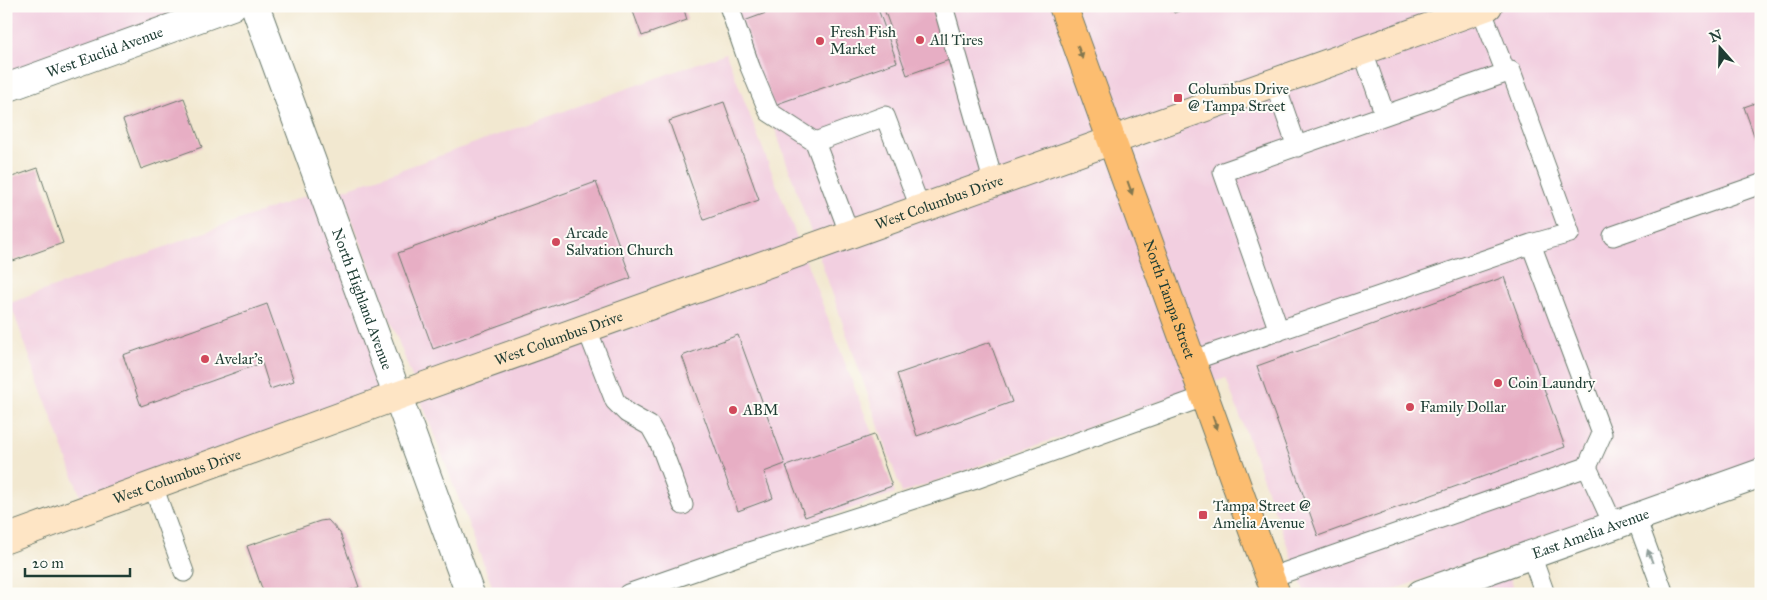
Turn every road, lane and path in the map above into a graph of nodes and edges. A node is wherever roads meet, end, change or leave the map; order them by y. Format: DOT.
graph roads {
  1 [pos="232,6"];
  2 [pos="255,6"];
  3 [pos="729,6"];
  4 [pos="943,6"];
  5 [pos="1064,6"];
  6 [pos="1484,8"];
  7 [pos="1363,52"];
  8 [pos="1506,73"];
  9 [pos="1274,84"];
  10 [pos="6,88"];
  11 [pos="1385,115"];
  12 [pos="815,142"];
  13 [pos="1113,142"];
  14 [pos="1297,147"];
  15 [pos="994,184"];
  16 [pos="1761,184"];
  17 [pos="920,210"];
  18 [pos="850,235"];
  19 [pos="1613,236"];
  20 [pos="1531,244"];
  21 [pos="587,329"];
  22 [pos="1279,330"];
  23 [pos="1193,360"];
  24 [pos="397,396"];
  25 [pos="1206,396"];
  26 [pos="1587,467"];
  27 [pos="1761,473"];
  28 [pos="153,486"];
  29 [pos="683,505"];
  30 [pos="1625,522"];
  31 [pos="6,539"];
  32 [pos="1530,555"];
  33 [pos="184,572"];
  34 [pos="1272,586"];
  35 [pos="470,594"];
  36 [pos="628,594"];
  37 [pos="1421,594"];
  38 [pos="1545,594"];
  39 [pos="1664,594"];
  1 -- 10 [label="street, West Euclid Avenue"];
  2 -- 24 [label="street, North Highland Avenue"];
  3 -- 12 [label="lane"];
  4 -- 15 [label="lane"];
  5 -- 13 [label="main road, North Tampa Street, one-way"];
  6 -- 7 [label="main road, West Columbus Drive"];
  6 -- 8 [label="lane"];
  7 -- 9 [label="main road, West Columbus Drive"];
  7 -- 11 [label="lane"];
  8 -- 11 [label="lane"];
  8 -- 20 [label="lane"];
  9 -- 13 [label="main road, West Columbus Drive"];
  9 -- 14 [label="lane"];
  11 -- 14 [label="lane"];
  12 -- 17 [label="lane"];
  12 -- 18 [label="lane"];
  13 -- 15 [label="main road, West Columbus Drive"];
  13 -- 23 [label="main road, North Tampa Street, one-way"];
  14 -- 22 [label="lane"];
  15 -- 17 [label="main road, West Columbus Drive"];
  16 -- 19 [label="lane"];
  17 -- 18 [label="main road, West Columbus Drive"];
  18 -- 21 [label="main road, West Columbus Drive"];
  20 -- 22 [label="lane"];
  20 -- 26 [label="lane"];
  21 -- 24 [label="main road, West Columbus Drive"];
  21 -- 29 [label="lane"];
  22 -- 23 [label="lane"];
  23 -- 25 [label="main road, North Tampa Street"];
  24 -- 28 [label="main road, West Columbus Drive"];
  24 -- 35 [label="street, North Highland Avenue"];
  25 -- 34 [label="main road, North Tampa Street, one-way"];
  25 -- 36 [label="lane"];
  26 -- 30 [label="lane"];
  26 -- 34 [label="lane"];
  27 -- 30 [label="street, East Amelia Avenue"];
  28 -- 31 [label="main road, West Columbus Drive"];
  28 -- 33 [label="lane"];
  30 -- 32 [label="street, East Amelia Avenue"];
  39 -- 30 [label="lane, one-way"];
  32 -- 37 [label="street, East Amelia Avenue"];
  32 -- 38 [label="lane"];
}
